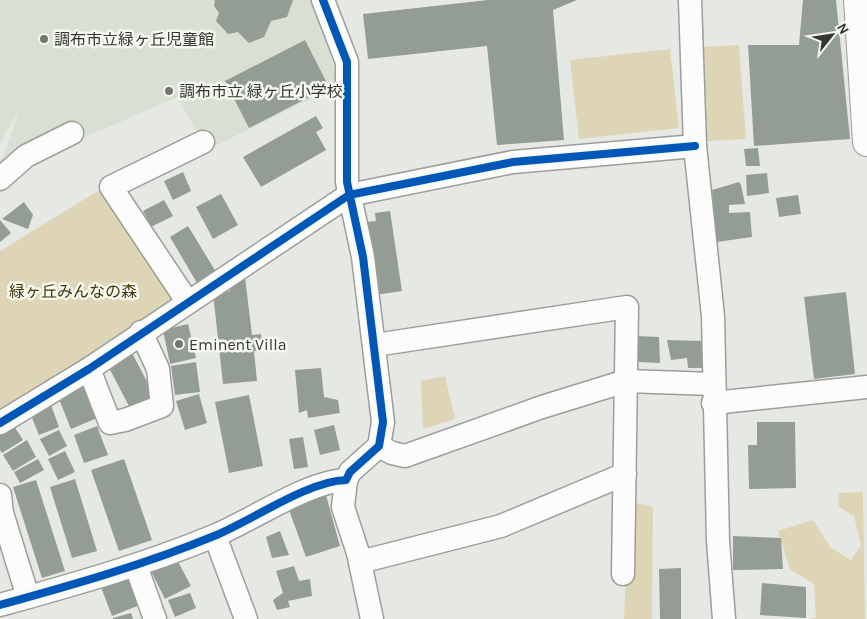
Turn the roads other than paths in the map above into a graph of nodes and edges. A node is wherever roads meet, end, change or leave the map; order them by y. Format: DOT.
graph roads {
  1 [pos="322,0"];
  2 [pos="690,0"];
  3 [pos="858,0"];
  4 [pos="865,79"];
  5 [pos="72,133"];
  6 [pos="203,142"];
  7 [pos="867,142"];
  8 [pos="695,146"];
  9 [pos="0,179"];
  10 [pos="349,194"];
  11 [pos="187,302"];
  12 [pos="141,332"];
  13 [pos="375,345"];
  14 [pos="89,368"];
  15 [pos="626,381"];
  16 [pos="867,387"];
  17 [pos="713,393"];
  18 [pos="0,423"];
  19 [pos="379,446"];
  20 [pos="625,474"];
  21 [pos="346,480"];
  22 [pos="0,495"];
  23 [pos="215,536"];
  24 [pos="360,562"];
  25 [pos="136,566"];
  26 [pos="623,574"];
  27 [pos="28,597"];
  28 [pos="0,605"];
  29 [pos="155,619"];
  30 [pos="246,619"];
  31 [pos="372,619"];
  32 [pos="724,619"];
  1 -- 10 [label="street"];
  2 -- 8 [label="street"];
  3 -- 4 [label="main road"];
  4 -- 7 [label="main road"];
  5 -- 9 [label="street"];
  6 -- 11 [label="street"];
  8 -- 10 [label="street"];
  8 -- 17 [label="street"];
  10 -- 11 [label="street"];
  10 -- 13 [label="street"];
  11 -- 12 [label="street"];
  12 -- 14 [label="street"];
  12 -- 14 [label="street"];
  13 -- 15 [label="street"];
  13 -- 19 [label="street"];
  14 -- 18 [label="street"];
  15 -- 17 [label="street"];
  15 -- 19 [label="street"];
  15 -- 20 [label="street"];
  16 -- 17 [label="street"];
  17 -- 32 [label="street"];
  19 -- 21 [label="street"];
  20 -- 24 [label="street"];
  20 -- 26 [label="street"];
  21 -- 23 [label="street"];
  21 -- 24 [label="street"];
  22 -- 27 [label="street"];
  23 -- 25 [label="street"];
  23 -- 30 [label="street"];
  24 -- 31 [label="street"];
  25 -- 27 [label="street"];
  25 -- 29 [label="street"];
  27 -- 28 [label="street"];
}
